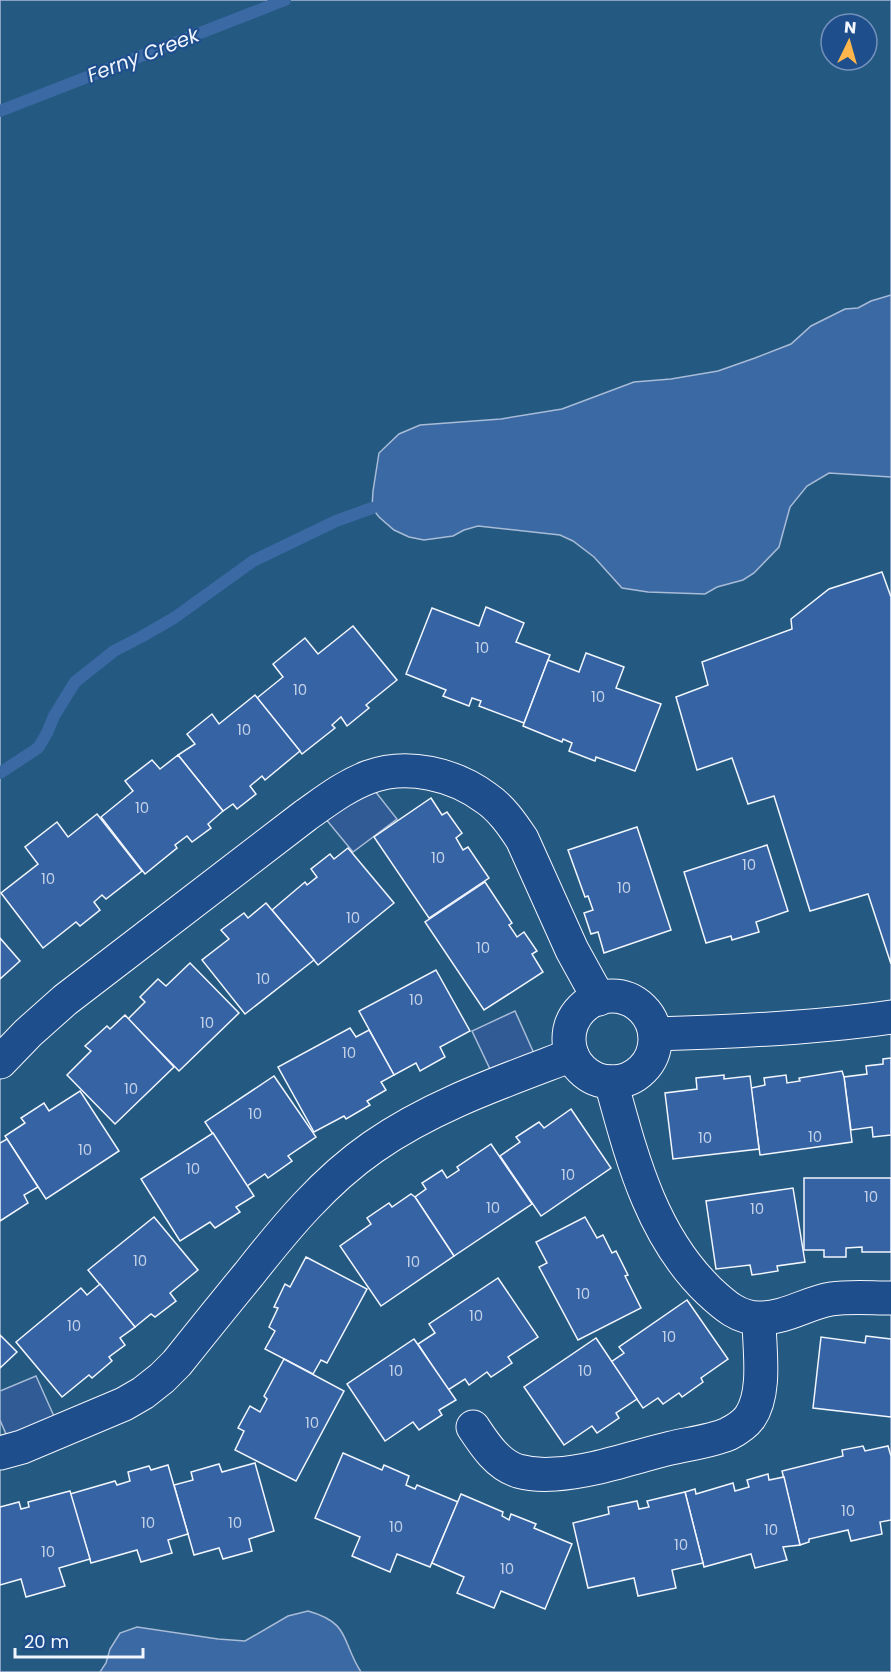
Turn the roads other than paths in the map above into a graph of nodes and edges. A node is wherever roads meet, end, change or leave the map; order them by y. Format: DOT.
graph roads {
  1 [pos="599,999"];
  2 [pos="891,1017"];
  3 [pos="655,1034"];
  4 [pos="572,1055"];
  5 [pos="0,1062"];
  6 [pos="611,1082"];
  7 [pos="891,1298"];
  8 [pos="759,1318"];
  9 [pos="473,1427"];
  10 [pos="0,1453"];
  1 -- 3 [label="lane"];
  1 -- 4 [label="lane"];
  1 -- 5 [label="lane"];
  2 -- 3 [label="lane"];
  3 -- 6 [label="lane"];
  4 -- 6 [label="lane"];
  4 -- 10 [label="lane"];
  6 -- 8 [label="lane"];
  7 -- 8 [label="lane"];
  8 -- 9 [label="lane"];
}
